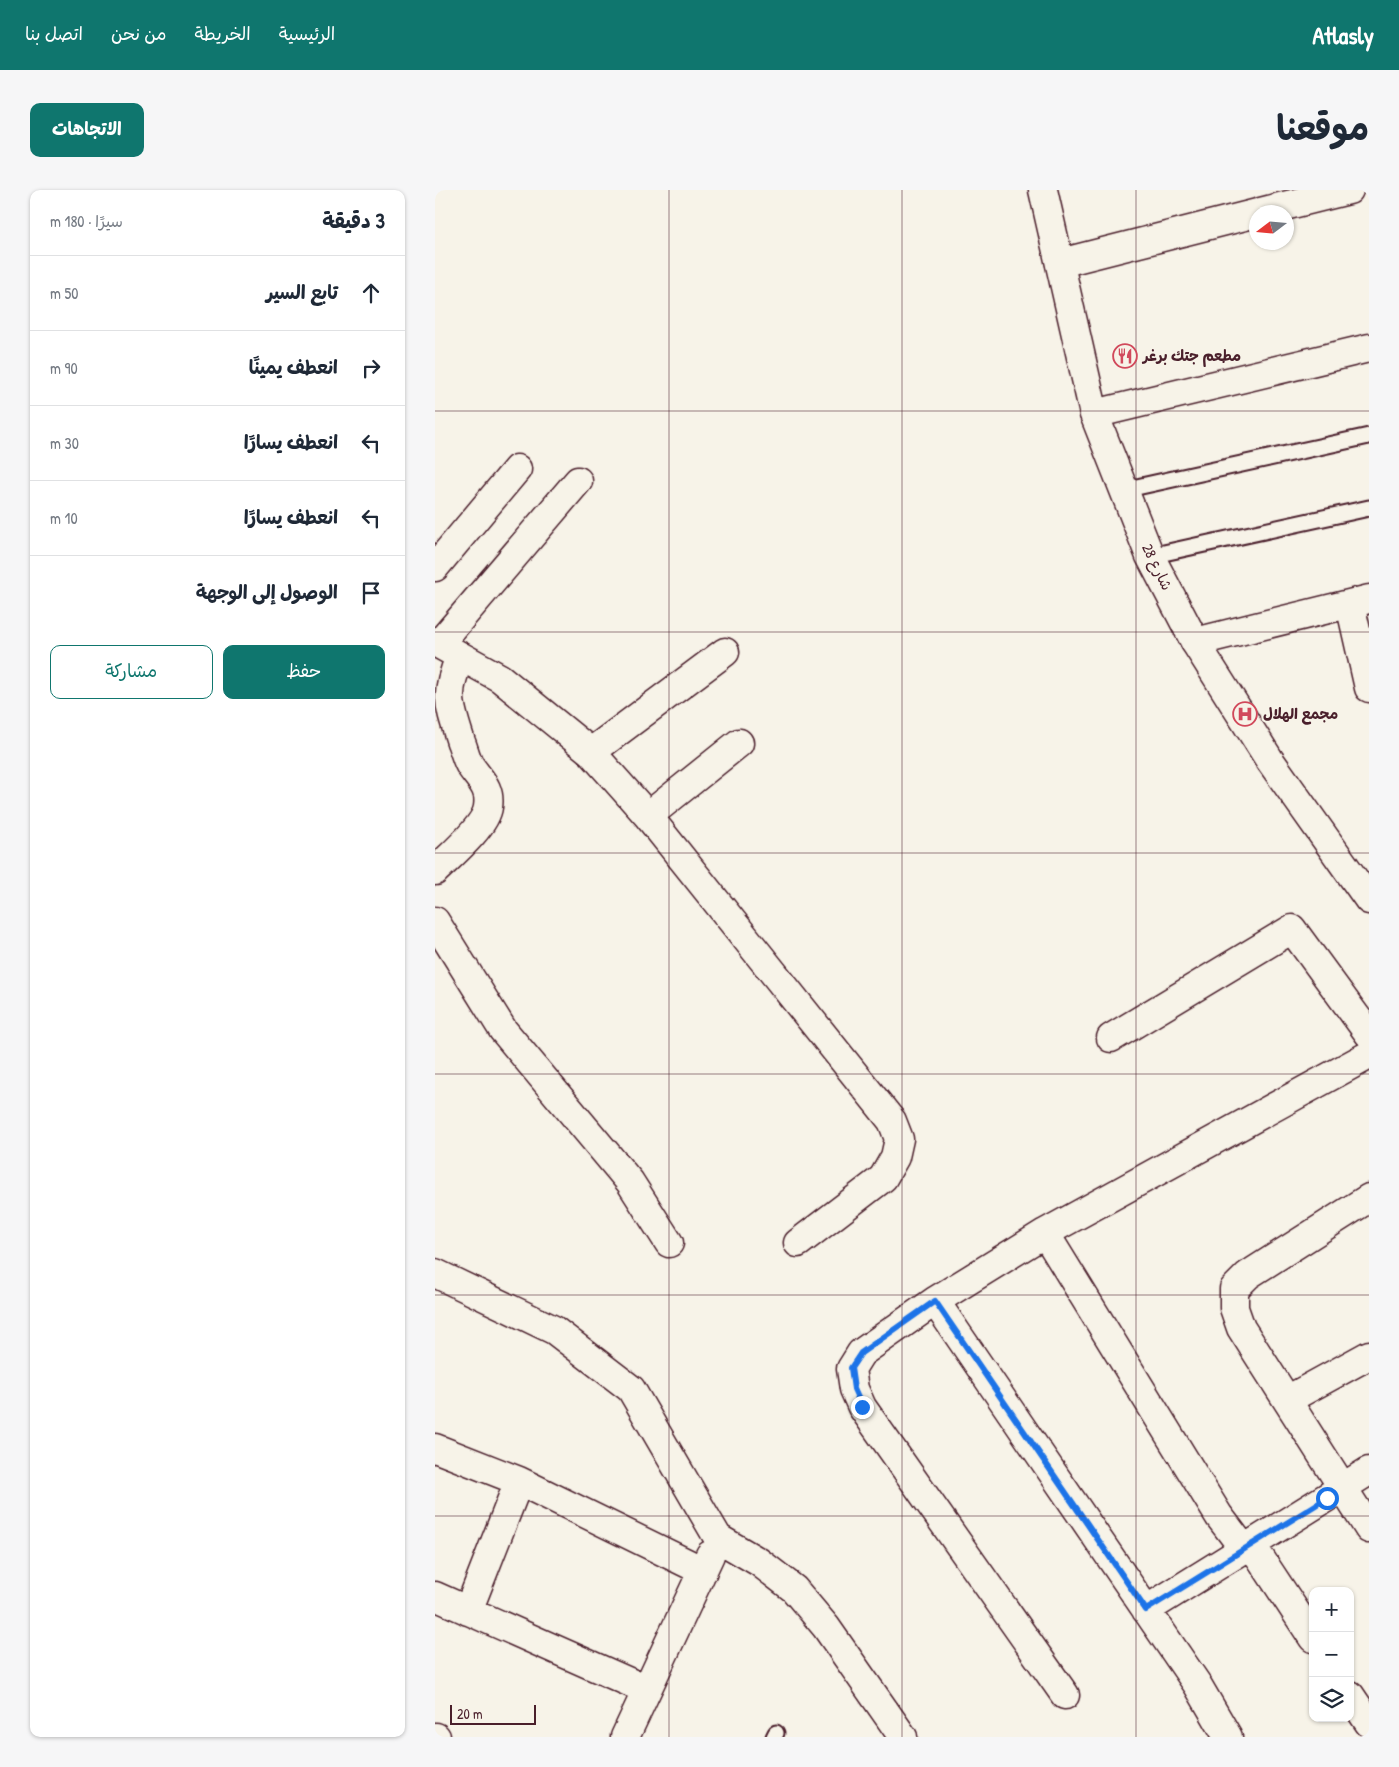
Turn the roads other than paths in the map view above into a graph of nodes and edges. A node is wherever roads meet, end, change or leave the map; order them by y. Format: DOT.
graph roads {
  1 [pos="1043,190"];
  2 [pos="1349,190"];
  3 [pos="1290,205"];
  4 [pos="1249,215"];
  5 [pos="1060,262"];
  6 [pos="1369,348"];
  7 [pos="1094,414"];
  8 [pos="1369,436"];
  9 [pos="517,468"];
  10 [pos="578,481"];
  11 [pos="1123,490"];
  12 [pos="1369,508"];
  13 [pos="1151,556"];
  14 [pos="435,568"];
  15 [pos="1360,601"];
  16 [pos="1195,642"];
  17 [pos="445,648"];
  18 [pos="725,652"];
  19 [pos="1369,688"];
  20 [pos="739,743"];
  21 [pos="591,752"];
  22 [pos="648,816"];
  23 [pos="435,871"];
  24 [pos="1369,900"];
  25 [pos="435,921"];
  26 [pos="1369,1034"];
  27 [pos="1111,1038"];
  28 [pos="1369,1055"];
  29 [pos="1369,1198"];
  30 [pos="1045,1233"];
  31 [pos="798,1243"];
  32 [pos="669,1244"];
  33 [pos="435,1273"];
  34 [pos="935,1301"];
  35 [pos="1369,1355"];
  36 [pos="1287,1400"];
  37 [pos="435,1448"];
  38 [pos="1369,1471"];
  39 [pos="519,1481"];
  40 [pos="1343,1488"];
  41 [pos="1369,1529"];
  42 [pos="718,1538"];
  43 [pos="1248,1546"];
  44 [pos="703,1570"];
  45 [pos="435,1596"];
  46 [pos="1146,1610"];
  47 [pos="468,1611"];
  48 [pos="1309,1632"];
  49 [pos="647,1690"];
  50 [pos="1065,1694"];
  51 [pos="1354,1701"];
  52 [pos="1369,1723"];
  53 [pos="625,1737"];
  54 [pos="903,1737"];
  55 [pos="1228,1737"];
  1 -- 5 [label="street, شارع 28"];
  2 -- 3 [label="street"];
  4 -- 5 [label="street"];
  5 -- 7 [label="street, شارع 28"];
  6 -- 7 [label="street"];
  7 -- 11 [label="street, شارع 28"];
  8 -- 11 [label="lane"];
  9 -- 14 [label="street"];
  10 -- 17 [label="street"];
  11 -- 13 [label="street, شارع 28"];
  12 -- 13 [label="lane"];
  13 -- 16 [label="street, شارع 28"];
  15 -- 16 [label="street"];
  15 -- 19 [label="street"];
  16 -- 24 [label="street, شارع 28"];
  17 -- 21 [label="street"];
  17 -- 23 [label="street"];
  18 -- 21 [label="street"];
  20 -- 22 [label="street"];
  21 -- 22 [label="street"];
  22 -- 31 [label="street"];
  25 -- 32 [label="street"];
  26 -- 27 [label="street"];
  28 -- 30 [label="street"];
  29 -- 36 [label="street"];
  30 -- 34 [label="street"];
  30 -- 43 [label="street"];
  33 -- 42 [label="street"];
  34 -- 46 [label="street"];
  34 -- 50 [label="street"];
  35 -- 36 [label="street"];
  36 -- 40 [label="street"];
  37 -- 39 [label="street"];
  38 -- 40 [label="street"];
  39 -- 44 [label="street"];
  39 -- 47 [label="street"];
  40 -- 41 [label="street"];
  40 -- 43 [label="street"];
  42 -- 44 [label="street"];
  42 -- 54 [label="street"];
  43 -- 46 [label="street"];
  43 -- 48 [label="street"];
  44 -- 49 [label="street"];
  45 -- 47 [label="street"];
  46 -- 55 [label="street"];
  47 -- 49 [label="street"];
  49 -- 53 [label="street"];
  51 -- 52 [label="street"];
}
